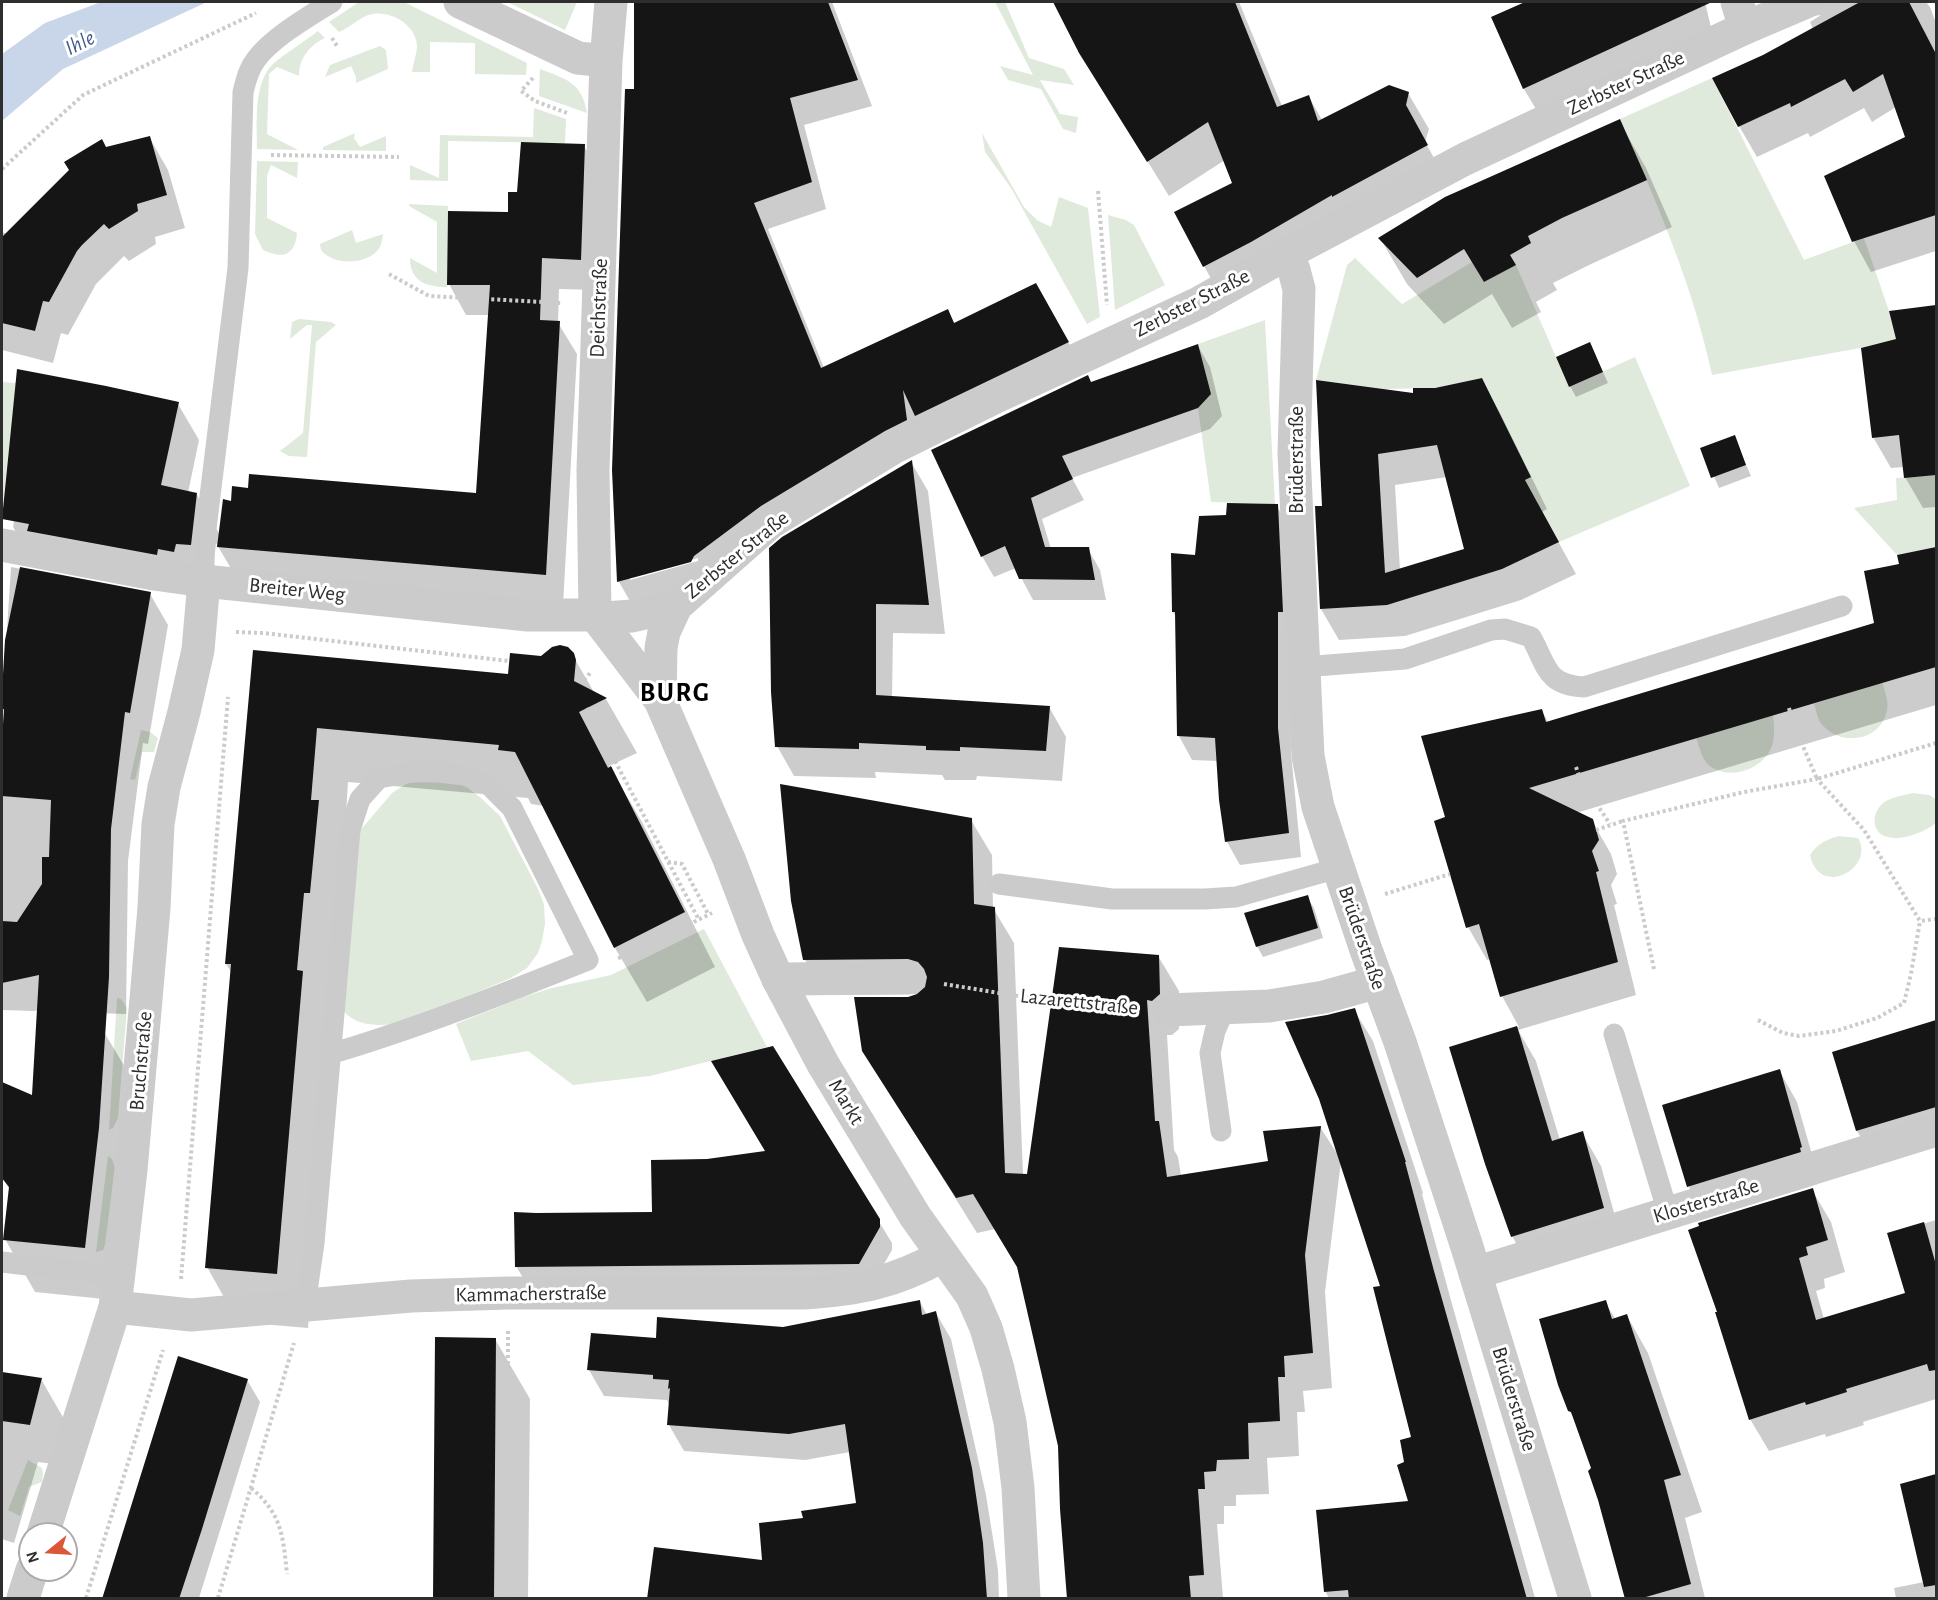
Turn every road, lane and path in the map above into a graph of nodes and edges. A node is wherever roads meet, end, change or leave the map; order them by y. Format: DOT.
graph roads {
  1 [pos="332,2"];
  2 [pos="460,2"];
  3 [pos="611,2"];
  4 [pos="1806,2"];
  5 [pos="260,11"];
  6 [pos="1741,15"];
  7 [pos="606,61"];
  8 [pos="520,91"];
  9 [pos="605,128"];
  10 [pos="240,155"];
  11 [pos="399,157"];
  12 [pos="2,169"];
  13 [pos="1098,191"];
  14 [pos="1286,254"];
  15 [pos="389,274"];
  16 [pos="599,305"];
  17 [pos="1111,344"];
  18 [pos="2,545"];
  19 [pos="220,582"];
  20 [pos="676,606"];
  21 [pos="1842,606"];
  22 [pos="595,615"];
  23 [pos="509,661"];
  24 [pos="1303,667"];
  25 [pos="228,691"];
  26 [pos="660,700"];
  27 [pos="587,708"];
  28 [pos="1789,708"];
  29 [pos="1936,743"];
  30 [pos="1576,767"];
  31 [pos="1817,778"];
  32 [pos="1623,821"];
  33 [pos="1610,824"];
  34 [pos="1596,830"];
  35 [pos="668,862"];
  36 [pos="1338,868"];
  37 [pos="1450,874"];
  38 [pos="999,884"];
  39 [pos="744,898"];
  40 [pos="1350,905"];
  41 [pos="708,915"];
  42 [pos="1936,919"];
  43 [pos="699,920"];
  44 [pos="1920,921"];
  45 [pos="588,960"];
  46 [pos="1654,969"];
  47 [pos="908,978"];
  48 [pos="778,979"];
  49 [pos="1378,982"];
  50 [pos="1225,1008"];
  51 [pos="1168,1010"];
  52 [pos="1758,1020"];
  53 [pos="1614,1034"];
  54 [pos="330,1054"];
  55 [pos="1936,1130"];
  56 [pos="1221,1131"];
  57 [pos="1668,1213"];
  58 [pos="942,1256"];
  59 [pos="2,1262"];
  60 [pos="1475,1273"];
  61 [pos="117,1291"];
  62 [pos="508,1293"];
  63 [pos="305,1305"];
  64 [pos="174,1314"];
  65 [pos="251,1488"];
  66 [pos="48,1522"];
  67 [pos="287,1574"];
  68 [pos="28,1582"];
  69 [pos="23,1599"];
  70 [pos="86,1599"];
  71 [pos="218,1599"];
  72 [pos="507,1599"];
  73 [pos="1024,1599"];
  74 [pos="1575,1599"];
  1 -- 10 [label="lane"];
  2 -- 7 [label="street"];
  3 -- 7 [label="street, Deichstraße"];
  4 -- 6 [label="street, Zerbster Straße"];
  5 -- 12 [label="path"];
  6 -- 14 [label="street, Zerbster Straße"];
  7 -- 9 [label="street, Deichstraße"];
  8 -- 9 [label="path"];
  9 -- 16 [label="street, Deichstraße"];
  10 -- 11 [label="path"];
  10 -- 19 [label="lane"];
  13 -- 17 [label="path"];
  14 -- 17 [label="street, Zerbster Straße"];
  14 -- 24 [label="street, Brüderstraße"];
  15 -- 16 [label="path"];
  16 -- 22 [label="street, Deichstraße"];
  17 -- 20 [label="street, Zerbster Straße"];
  18 -- 19 [label="street, Breiter Weg"];
  19 -- 22 [label="street, Breiter Weg"];
  19 -- 23 [label="path"];
  19 -- 61 [label="street, Bruchstraße"];
  20 -- 22 [label="street, Zerbster Straße"];
  20 -- 26 [label="street, Markt"];
  21 -- 24 [label="lane"];
  22 -- 26 [label="street"];
  24 -- 36 [label="street, Brüderstraße"];
  25 -- 64 [label="path"];
  26 -- 39 [label="street, Markt"];
  27 -- 35 [label="path"];
  28 -- 31 [label="path"];
  29 -- 31 [label="path"];
  30 -- 33 [label="path"];
  31 -- 32 [label="path"];
  31 -- 44 [label="path"];
  32 -- 33 [label="path"];
  32 -- 46 [label="path"];
  33 -- 34 [label="path"];
  35 -- 41 [label="path"];
  35 -- 43 [label="path"];
  36 -- 38 [label="lane"];
  36 -- 40 [label="street, Brüderstraße"];
  37 -- 40 [label="path"];
  39 -- 41 [label="path"];
  39 -- 48 [label="street, Markt"];
  40 -- 49 [label="street, Brüderstraße"];
  41 -- 43 [label="path"];
  42 -- 44 [label="path"];
  43 -- 45 [label="path"];
  44 -- 52 [label="path"];
  45 -- 54 [label="lane"];
  45 -- 54 [label="lane"];
  47 -- 48 [label="street"];
  47 -- 51 [label="path, Lazarettstraße"];
  48 -- 58 [label="street, Markt"];
  49 -- 50 [label="street, Lazarettstraße"];
  49 -- 60 [label="street, Brüderstraße"];
  50 -- 51 [label="street, Lazarettstraße"];
  50 -- 56 [label="lane"];
  53 -- 57 [label="lane"];
  54 -- 63 [label="lane"];
  55 -- 57 [label="street, Klosterstraße"];
  57 -- 60 [label="street, Klosterstraße"];
  58 -- 62 [label="street, Kammacherstraße"];
  58 -- 73 [label="street, Markt"];
  59 -- 61 [label="lane"];
  60 -- 74 [label="street, Brüderstraße"];
  61 -- 64 [label="street, Kammacherstraße"];
  61 -- 66 [label="street, Bruchstraße"];
  62 -- 63 [label="street, Kammacherstraße"];
  62 -- 72 [label="path"];
  63 -- 64 [label="street, Kammacherstraße"];
  63 -- 65 [label="path"];
  64 -- 70 [label="path"];
  65 -- 67 [label="path"];
  65 -- 71 [label="path"];
  68 -- 69 [label="street"];
}
